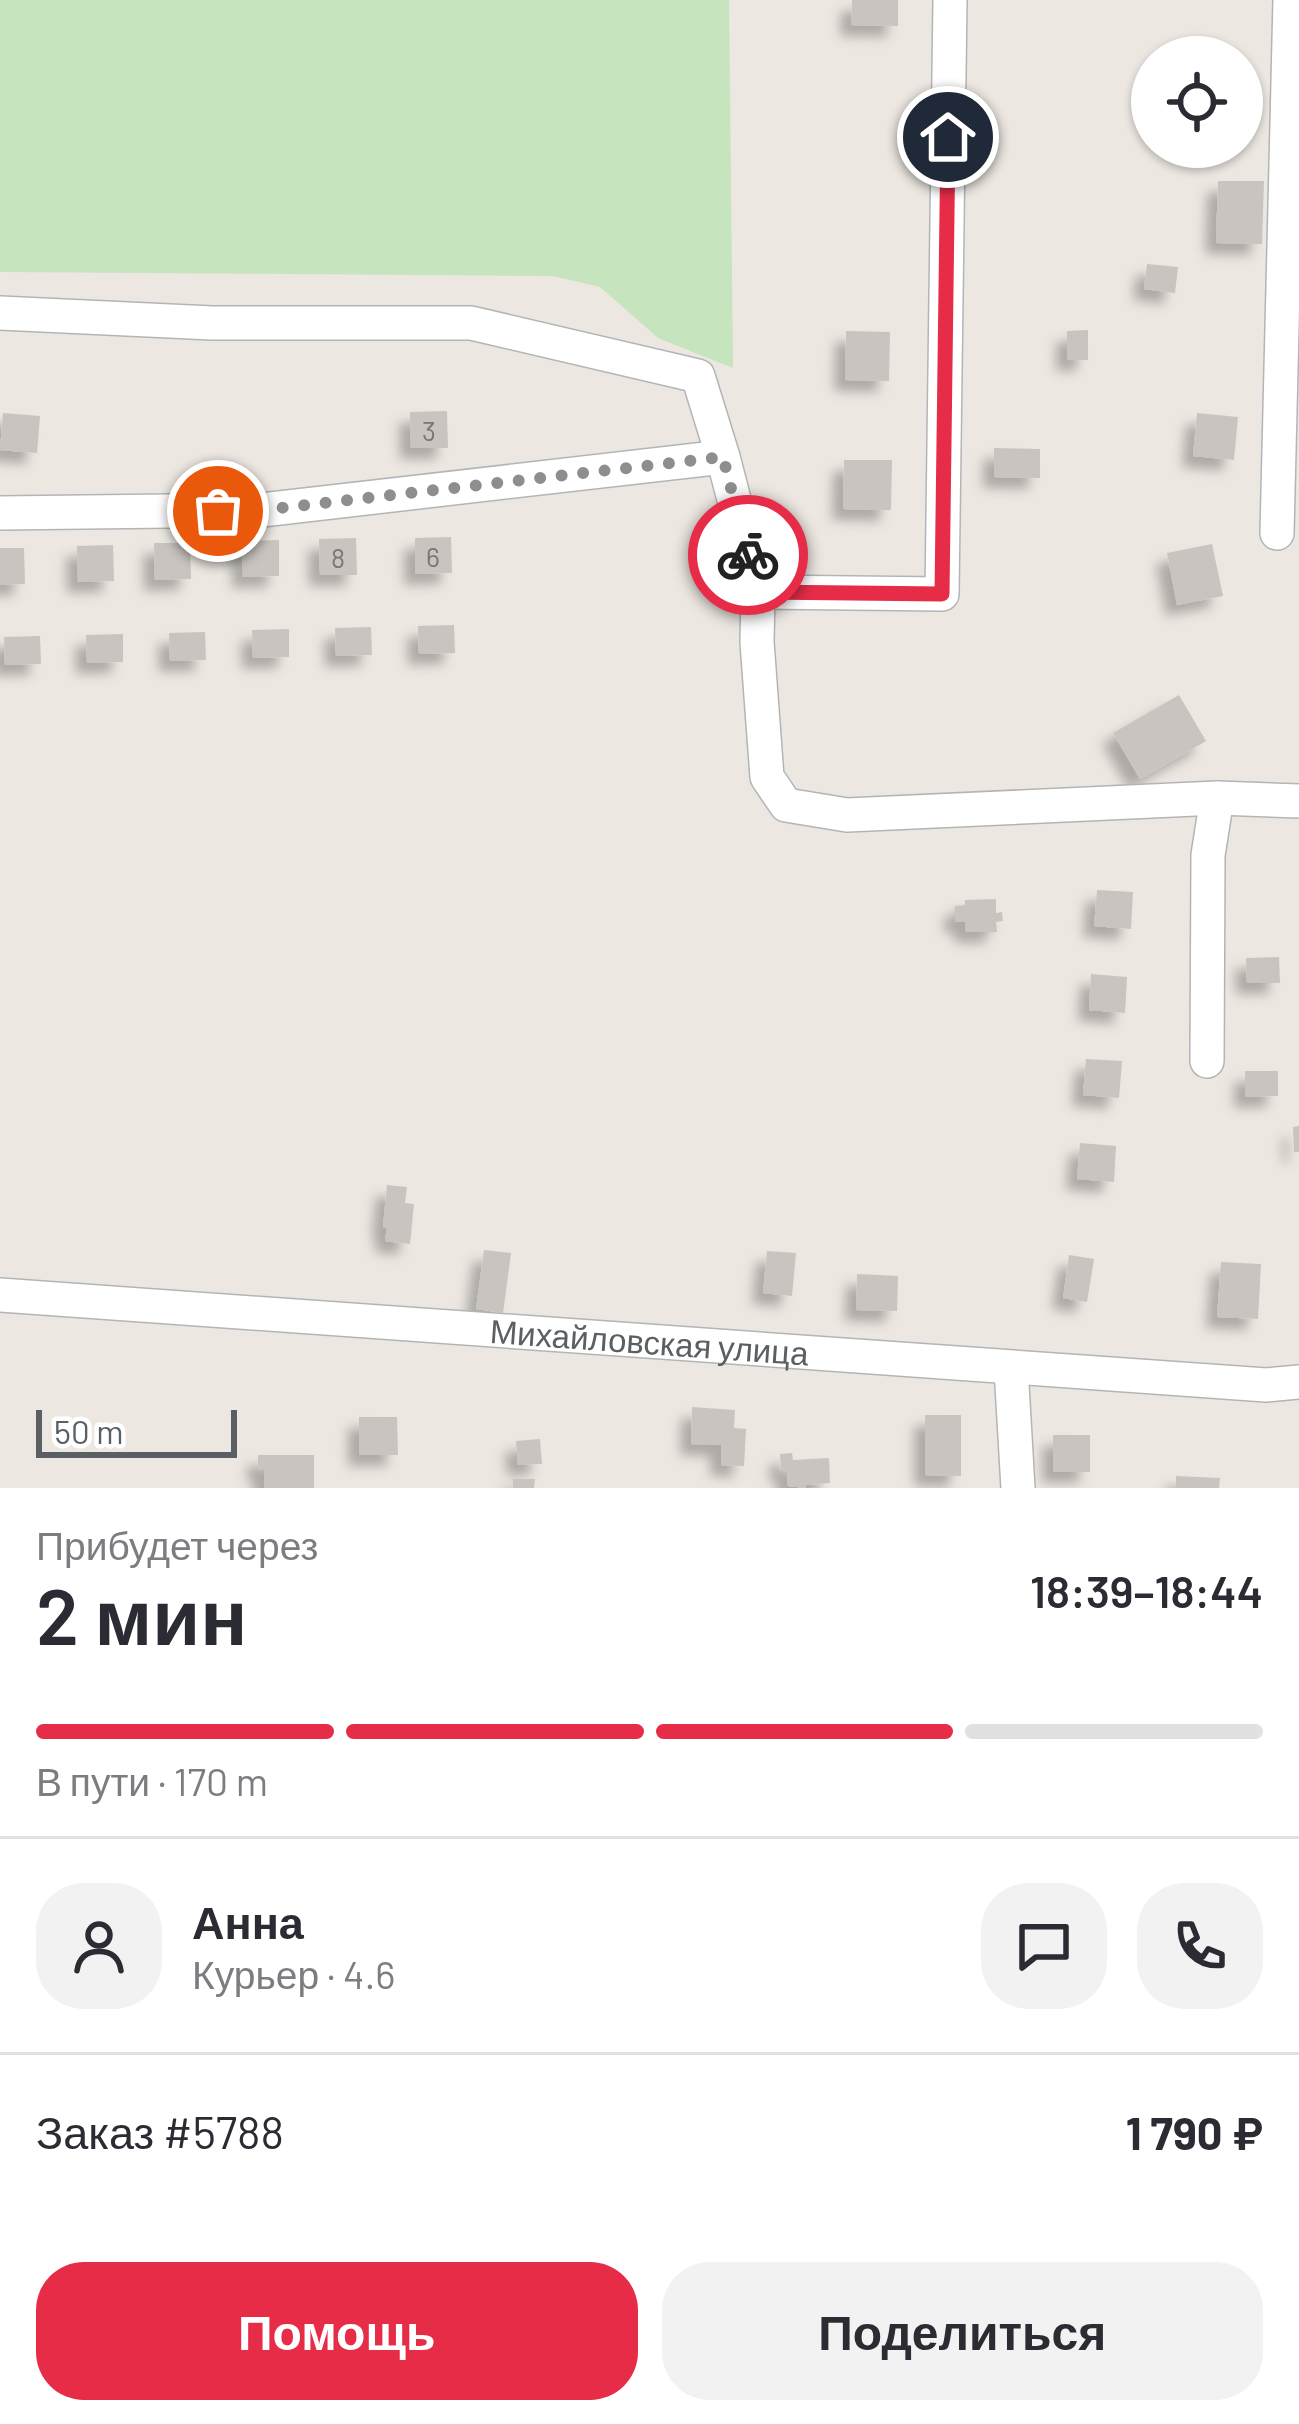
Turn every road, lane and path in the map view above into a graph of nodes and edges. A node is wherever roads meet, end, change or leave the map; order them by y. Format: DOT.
graph roads {
  1 [pos="950,0"];
  2 [pos="1290,0"];
  3 [pos="0,314"];
  4 [pos="723,457"];
  5 [pos="0,513"];
  6 [pos="1277,533"];
  7 [pos="758,592"];
  8 [pos="1216,798"];
  9 [pos="1299,801"];
  10 [pos="1207,1061"];
  11 [pos="0,1295"];
  12 [pos="1011,1367"];
  13 [pos="1299,1382"];
  14 [pos="1018,1488"];
  1 -- 7 [label="street"];
  2 -- 6 [label="street"];
  3 -- 4 [label="street"];
  4 -- 5 [label="street"];
  4 -- 7 [label="street"];
  7 -- 8 [label="street"];
  8 -- 9 [label="street"];
  8 -- 10 [label="street"];
  11 -- 12 [label="street, Михайловская улица"];
  12 -- 13 [label="street, Михайловская улица"];
  12 -- 14 [label="street"];
}
